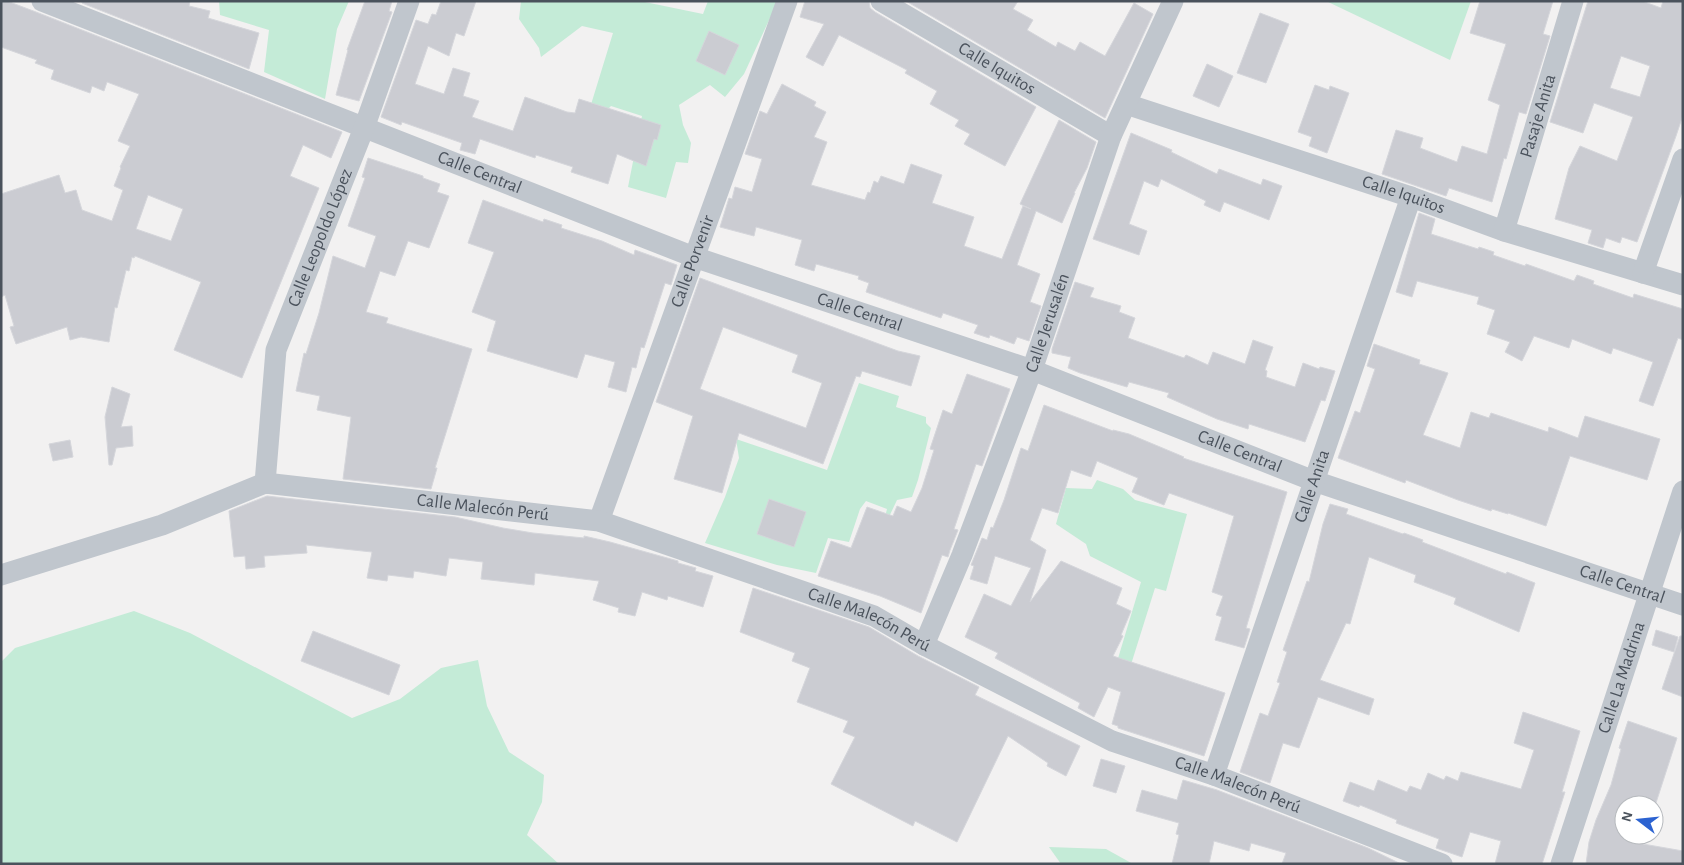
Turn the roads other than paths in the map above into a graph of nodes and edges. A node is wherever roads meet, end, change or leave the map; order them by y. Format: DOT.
graph roads {
  1 [pos="42,1"];
  2 [pos="410,1"];
  3 [pos="787,1"];
  4 [pos="881,1"];
  5 [pos="1173,1"];
  6 [pos="1573,1"];
  7 [pos="1126,104"];
  8 [pos="364,128"];
  9 [pos="1111,136"];
  10 [pos="1683,159"];
  11 [pos="1411,197"];
  12 [pos="1504,231"];
  13 [pos="694,258"];
  14 [pos="1643,273"];
  15 [pos="1683,285"];
  16 [pos="1032,370"];
  17 [pos="1314,481"];
  18 [pos="265,483"];
  19 [pos="1683,490"];
  20 [pos="599,521"];
  21 [pos="1,575"];
  22 [pos="1648,593"];
  23 [pos="1683,605"];
  24 [pos="924,645"];
  25 [pos="1214,776"];
  26 [pos="1442,864"];
  27 [pos="1561,864"];
  1 -- 8 [label="street, Calle Central"];
  2 -- 8 [label="street, Calle Leopoldo López"];
  3 -- 13 [label="street, Calle Porvenir"];
  4 -- 9 [label="street, Calle Iquitos"];
  5 -- 7 [label="street, Calle Jerusalén"];
  6 -- 12 [label="street, Pasaje Anita"];
  7 -- 9 [label="street, Calle Jerusalén"];
  7 -- 11 [label="street, Calle Iquitos"];
  8 -- 13 [label="street, Calle Central"];
  8 -- 18 [label="street, Calle Leopoldo López"];
  9 -- 16 [label="street, Calle Jerusalén"];
  10 -- 14 [label="street"];
  11 -- 12 [label="street, Calle Iquitos"];
  11 -- 17 [label="street, Calle Anita"];
  12 -- 14 [label="street, Calle Iquitos"];
  13 -- 16 [label="street, Calle Central"];
  13 -- 20 [label="street, Calle Porvenir"];
  14 -- 15 [label="street, Calle Iquitos"];
  16 -- 17 [label="street, Calle Central"];
  16 -- 24 [label="street, Calle Jerusalén"];
  17 -- 22 [label="street, Calle Central"];
  17 -- 25 [label="street, Calle Anita"];
  18 -- 20 [label="street, Calle Malecón Perú"];
  18 -- 21 [label="street"];
  19 -- 22 [label="street, Calle La Madrina"];
  20 -- 24 [label="street, Calle Malecón Perú"];
  22 -- 23 [label="street, Calle Central"];
  22 -- 27 [label="street, Calle La Madrina"];
  24 -- 25 [label="street, Calle Malecón Perú"];
  25 -- 26 [label="street, Calle Malecón Perú"];
}
